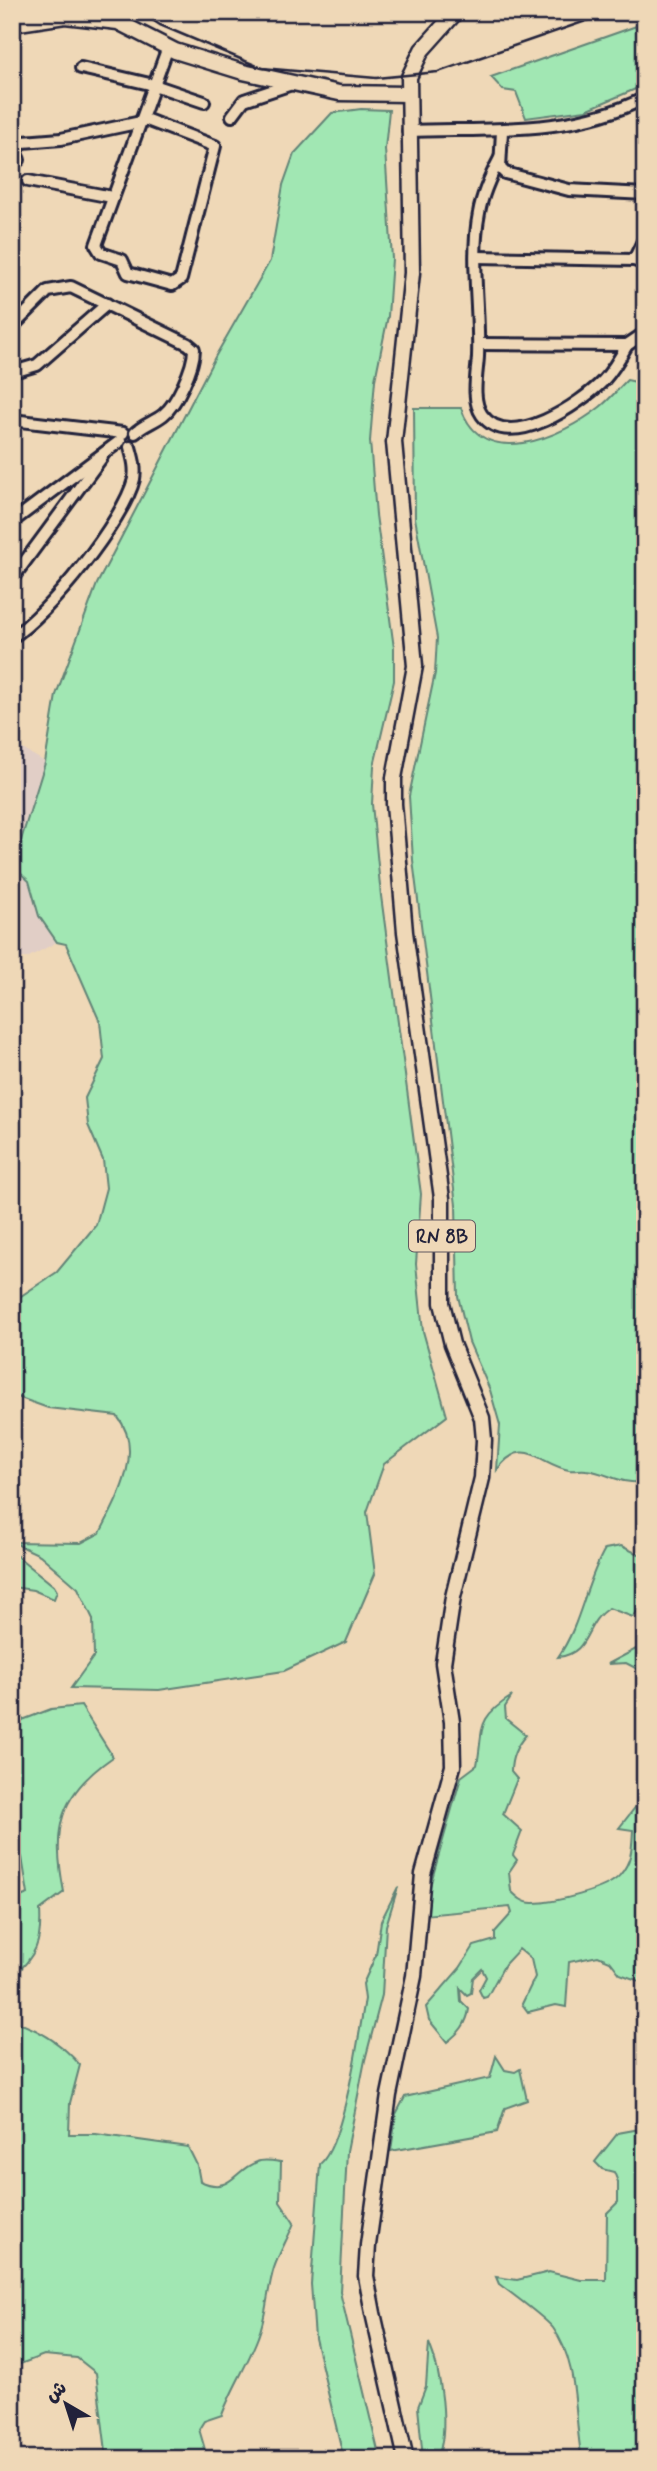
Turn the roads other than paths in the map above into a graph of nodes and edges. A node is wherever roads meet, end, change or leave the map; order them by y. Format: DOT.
graph roads {
  1 [pos="456,12"];
  2 [pos="12,24"];
  3 [pos="168,47"];
  4 [pos="81,68"];
  5 [pos="292,84"];
  6 [pos="154,85"];
  7 [pos="408,94"];
  8 [pos="645,98"];
  9 [pos="204,102"];
  10 [pos="232,116"];
  11 [pos="141,120"];
  12 [pos="408,131"];
  13 [pos="502,131"];
  14 [pos="500,158"];
  15 [pos="19,160"];
  16 [pos="28,181"];
  17 [pos="645,194"];
  18 [pos="112,197"];
  19 [pos="645,237"];
  20 [pos="477,257"];
  21 [pos="640,262"];
  22 [pos="107,304"];
  23 [pos="12,327"];
  24 [pos="645,333"];
  25 [pos="479,344"];
  26 [pos="627,345"];
  27 [pos="12,365"];
  28 [pos="12,420"];
  29 [pos="127,438"];
  30 [pos="102,457"];
  31 [pos="12,522"];
  32 [pos="12,579"];
  33 [pos="12,637"];
  34 [pos="406,2459"];
  1 -- 7 [label="main road, RN 8B"];
  2 -- 3 [label="main road"];
  3 -- 5 [label="main road"];
  3 -- 6 [label="street"];
  4 -- 6 [label="street"];
  5 -- 7 [label="main road"];
  5 -- 10 [label="street"];
  6 -- 9 [label="street"];
  6 -- 11 [label="street"];
  7 -- 12 [label="main road, RN 8B"];
  8 -- 13 [label="street"];
  11 -- 15 [label="street"];
  11 -- 18 [label="street"];
  11 -- 18 [label="street"];
  12 -- 13 [label="street"];
  12 -- 34 [label="main road, RN 8B"];
  13 -- 14 [label="street"];
  14 -- 17 [label="street"];
  14 -- 20 [label="street"];
  16 -- 18 [label="street"];
  19 -- 21 [label="street"];
  20 -- 21 [label="street"];
  20 -- 25 [label="street"];
  22 -- 23 [label="street"];
  22 -- 27 [label="street"];
  22 -- 29 [label="street"];
  24 -- 26 [label="street"];
  25 -- 26 [label="street"];
  25 -- 26 [label="street"];
  28 -- 29 [label="street"];
  29 -- 30 [label="street"];
  29 -- 33 [label="street"];
  30 -- 31 [label="street"];
  30 -- 32 [label="street"];
}
